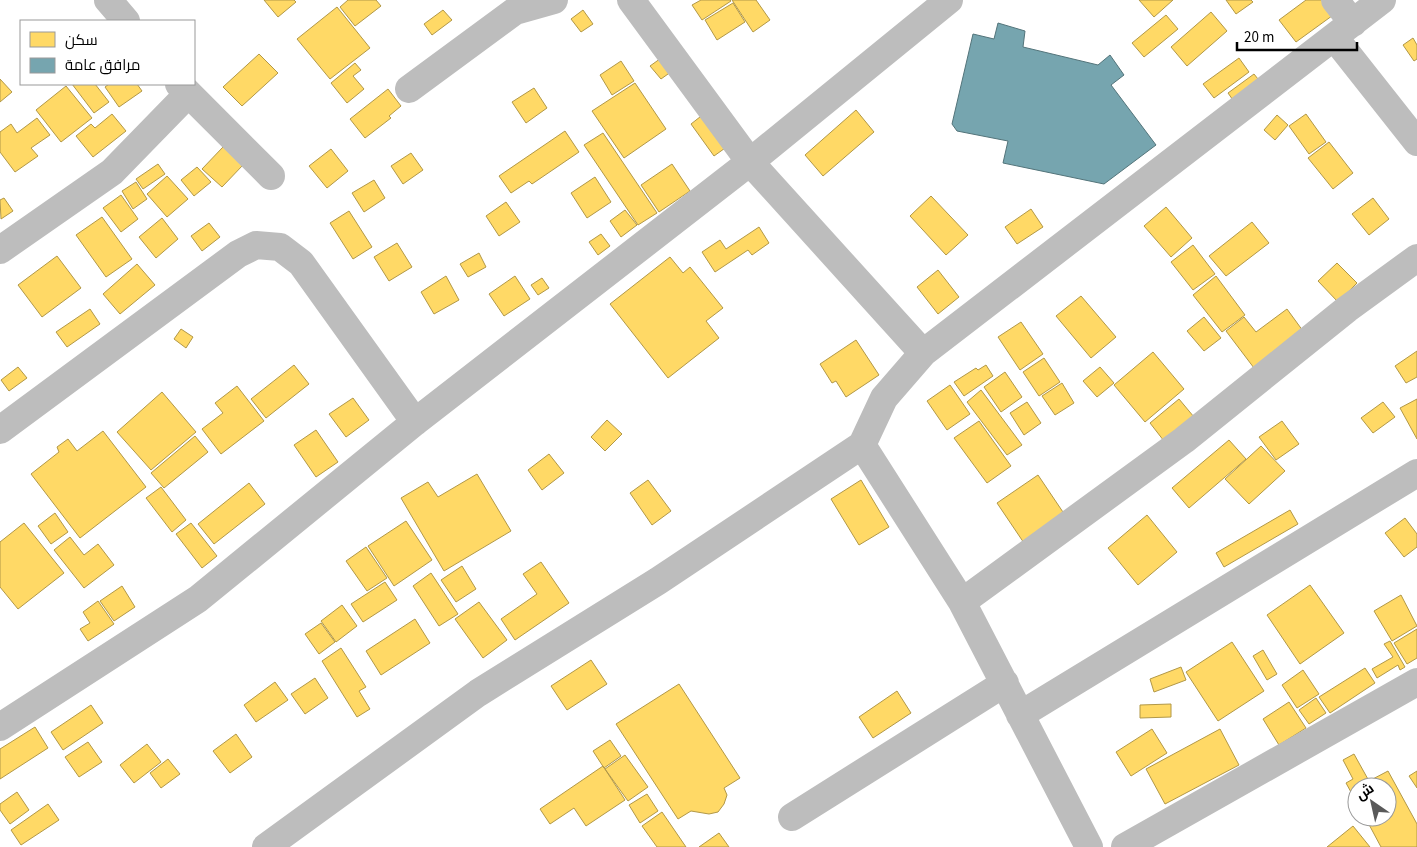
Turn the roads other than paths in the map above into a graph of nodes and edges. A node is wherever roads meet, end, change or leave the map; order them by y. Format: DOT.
graph roads {
  1 [pos="108,0"];
  2 [pos="554,0"];
  3 [pos="631,0"];
  4 [pos="949,0"];
  5 [pos="1335,0"];
  6 [pos="1382,0"];
  7 [pos="510,5"];
  8 [pos="125,20"];
  9 [pos="1344,30"];
  10 [pos="183,89"];
  11 [pos="409,90"];
  12 [pos="1417,142"];
  13 [pos="750,162"];
  14 [pos="271,176"];
  15 [pos="0,250"];
  16 [pos="1417,258"];
  17 [pos="923,353"];
  18 [pos="415,422"];
  19 [pos="0,430"];
  20 [pos="862,445"];
  21 [pos="1417,473"];
  22 [pos="962,602"];
  23 [pos="1417,682"];
  24 [pos="1004,683"];
  25 [pos="1020,715"];
  26 [pos="0,727"];
  27 [pos="792,817"];
  28 [pos="266,847"];
  29 [pos="1089,847"];
  30 [pos="1126,847"];
  1 -- 8 [label="street"];
  2 -- 7 [label="street"];
  3 -- 13 [label="street"];
  4 -- 13 [label="street"];
  5 -- 9 [label="street"];
  6 -- 9 [label="street"];
  7 -- 11 [label="street"];
  9 -- 12 [label="street"];
  9 -- 17 [label="street"];
  10 -- 14 [label="street"];
  10 -- 15 [label="street"];
  13 -- 17 [label="street"];
  13 -- 18 [label="street"];
  16 -- 22 [label="street"];
  17 -- 20 [label="street"];
  18 -- 19 [label="street"];
  18 -- 26 [label="street"];
  20 -- 22 [label="street"];
  20 -- 28 [label="street"];
  21 -- 25 [label="street"];
  22 -- 24 [label="street"];
  23 -- 30 [label="street"];
  24 -- 25 [label="street"];
  24 -- 27 [label="street"];
  25 -- 29 [label="street"];
}
